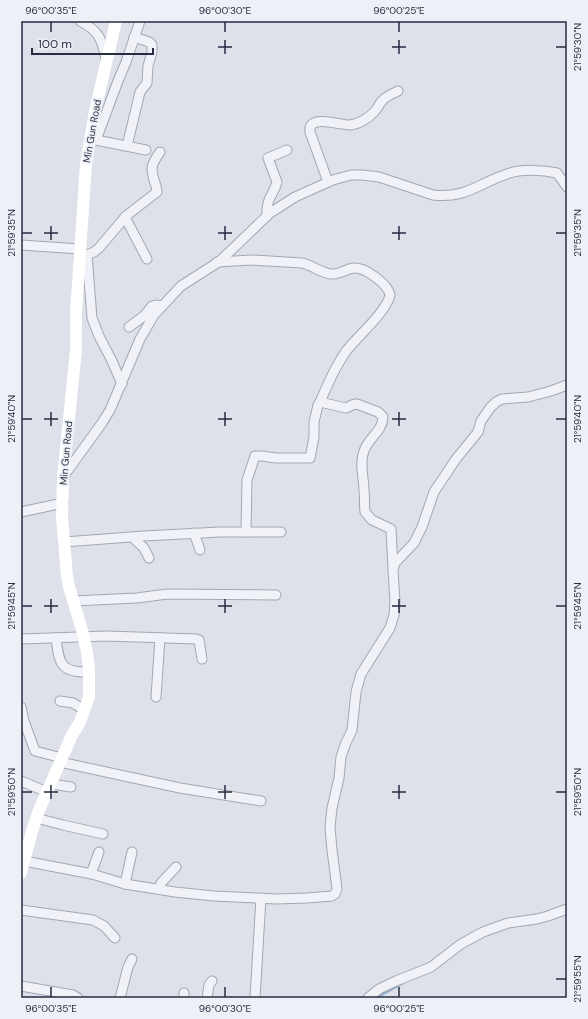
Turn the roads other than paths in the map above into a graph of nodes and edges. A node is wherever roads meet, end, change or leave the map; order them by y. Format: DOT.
graph roads {
  1 [pos="80,21"];
  2 [pos="116,21"];
  3 [pos="140,21"];
  4 [pos="134,38"];
  5 [pos="106,63"];
  6 [pos="398,91"];
  7 [pos="93,139"];
  8 [pos="127,146"];
  9 [pos="146,150"];
  10 [pos="287,150"];
  11 [pos="160,152"];
  12 [pos="328,182"];
  13 [pos="567,187"];
  14 [pos="267,216"];
  15 [pos="125,217"];
  16 [pos="21,236"];
  17 [pos="21,245"];
  18 [pos="82,254"];
  19 [pos="147,259"];
  20 [pos="217,262"];
  21 [pos="161,306"];
  22 [pos="129,327"];
  23 [pos="122,384"];
  24 [pos="567,385"];
  25 [pos="320,402"];
  26 [pos="63,476"];
  27 [pos="63,503"];
  28 [pos="21,512"];
  29 [pos="246,532"];
  30 [pos="281,532"];
  31 [pos="194,533"];
  32 [pos="132,537"];
  33 [pos="64,542"];
  34 [pos="200,550"];
  35 [pos="149,558"];
  36 [pos="393,570"];
  37 [pos="276,595"];
  38 [pos="73,601"];
  39 [pos="83,636"];
  40 [pos="56,638"];
  41 [pos="160,638"];
  42 [pos="21,639"];
  43 [pos="202,659"];
  44 [pos="89,672"];
  45 [pos="156,697"];
  46 [pos="60,701"];
  47 [pos="21,707"];
  48 [pos="84,710"];
  49 [pos="61,760"];
  50 [pos="21,781"];
  51 [pos="71,787"];
  52 [pos="49,788"];
  53 [pos="261,801"];
  54 [pos="36,818"];
  55 [pos="103,834"];
  56 [pos="99,852"];
  57 [pos="132,852"];
  58 [pos="22,867"];
  59 [pos="176,867"];
  60 [pos="92,874"];
  61 [pos="125,884"];
  62 [pos="159,889"];
  63 [pos="261,898"];
  64 [pos="567,909"];
  65 [pos="21,910"];
  66 [pos="115,938"];
  67 [pos="132,959"];
  68 [pos="212,981"];
  69 [pos="21,986"];
  70 [pos="78,998"];
  71 [pos="120,998"];
  72 [pos="208,998"];
  73 [pos="255,998"];
  74 [pos="368,998"];
  1 -- 5 [label="street"];
  2 -- 5 [label="street, Min Gun Road"];
  3 -- 4 [label="street"];
  4 -- 7 [label="street"];
  4 -- 8 [label="street"];
  5 -- 7 [label="street, Min Gun Road"];
  6 -- 12 [label="street"];
  7 -- 8 [label="street"];
  7 -- 18 [label="street, Min Gun Road"];
  8 -- 9 [label="street"];
  10 -- 14 [label="street"];
  11 -- 15 [label="street"];
  12 -- 13 [label="street"];
  12 -- 14 [label="street"];
  14 -- 20 [label="street"];
  15 -- 18 [label="street"];
  15 -- 19 [label="street"];
  16 -- 17 [label="street"];
  17 -- 18 [label="street"];
  18 -- 23 [label="street"];
  18 -- 26 [label="street, Min Gun Road"];
  20 -- 21 [label="street"];
  20 -- 25 [label="street"];
  21 -- 22 [label="street"];
  21 -- 23 [label="street"];
  23 -- 26 [label="street"];
  24 -- 36 [label="street"];
  25 -- 29 [label="street"];
  25 -- 36 [label="street"];
  26 -- 27 [label="street, Min Gun Road"];
  27 -- 28 [label="street"];
  27 -- 33 [label="street, Min Gun Road"];
  29 -- 30 [label="street"];
  29 -- 31 [label="street"];
  31 -- 32 [label="street"];
  31 -- 34 [label="street"];
  32 -- 33 [label="street"];
  32 -- 35 [label="street"];
  33 -- 38 [label="street, Min Gun Road"];
  36 -- 63 [label="street"];
  37 -- 38 [label="street"];
  38 -- 39 [label="street, Min Gun Road"];
  39 -- 40 [label="street"];
  39 -- 41 [label="street"];
  39 -- 44 [label="street, Min Gun Road"];
  40 -- 42 [label="street"];
  40 -- 44 [label="street"];
  41 -- 43 [label="street"];
  41 -- 45 [label="street"];
  44 -- 48 [label="street, Min Gun Road"];
  46 -- 48 [label="street"];
  47 -- 49 [label="street"];
  48 -- 49 [label="street, Min Gun Road"];
  49 -- 52 [label="street, Min Gun Road"];
  49 -- 53 [label="street"];
  50 -- 52 [label="street"];
  51 -- 52 [label="street"];
  52 -- 54 [label="street, Min Gun Road"];
  54 -- 55 [label="street"];
  54 -- 58 [label="street, Min Gun Road"];
  56 -- 60 [label="street"];
  57 -- 61 [label="street"];
  58 -- 60 [label="street"];
  59 -- 62 [label="street"];
  60 -- 61 [label="street"];
  61 -- 62 [label="street"];
  62 -- 63 [label="street"];
  63 -- 73 [label="street"];
  64 -- 74 [label="street"];
  65 -- 66 [label="street"];
  67 -- 71 [label="street"];
  68 -- 72 [label="street"];
  69 -- 70 [label="street"];
}
